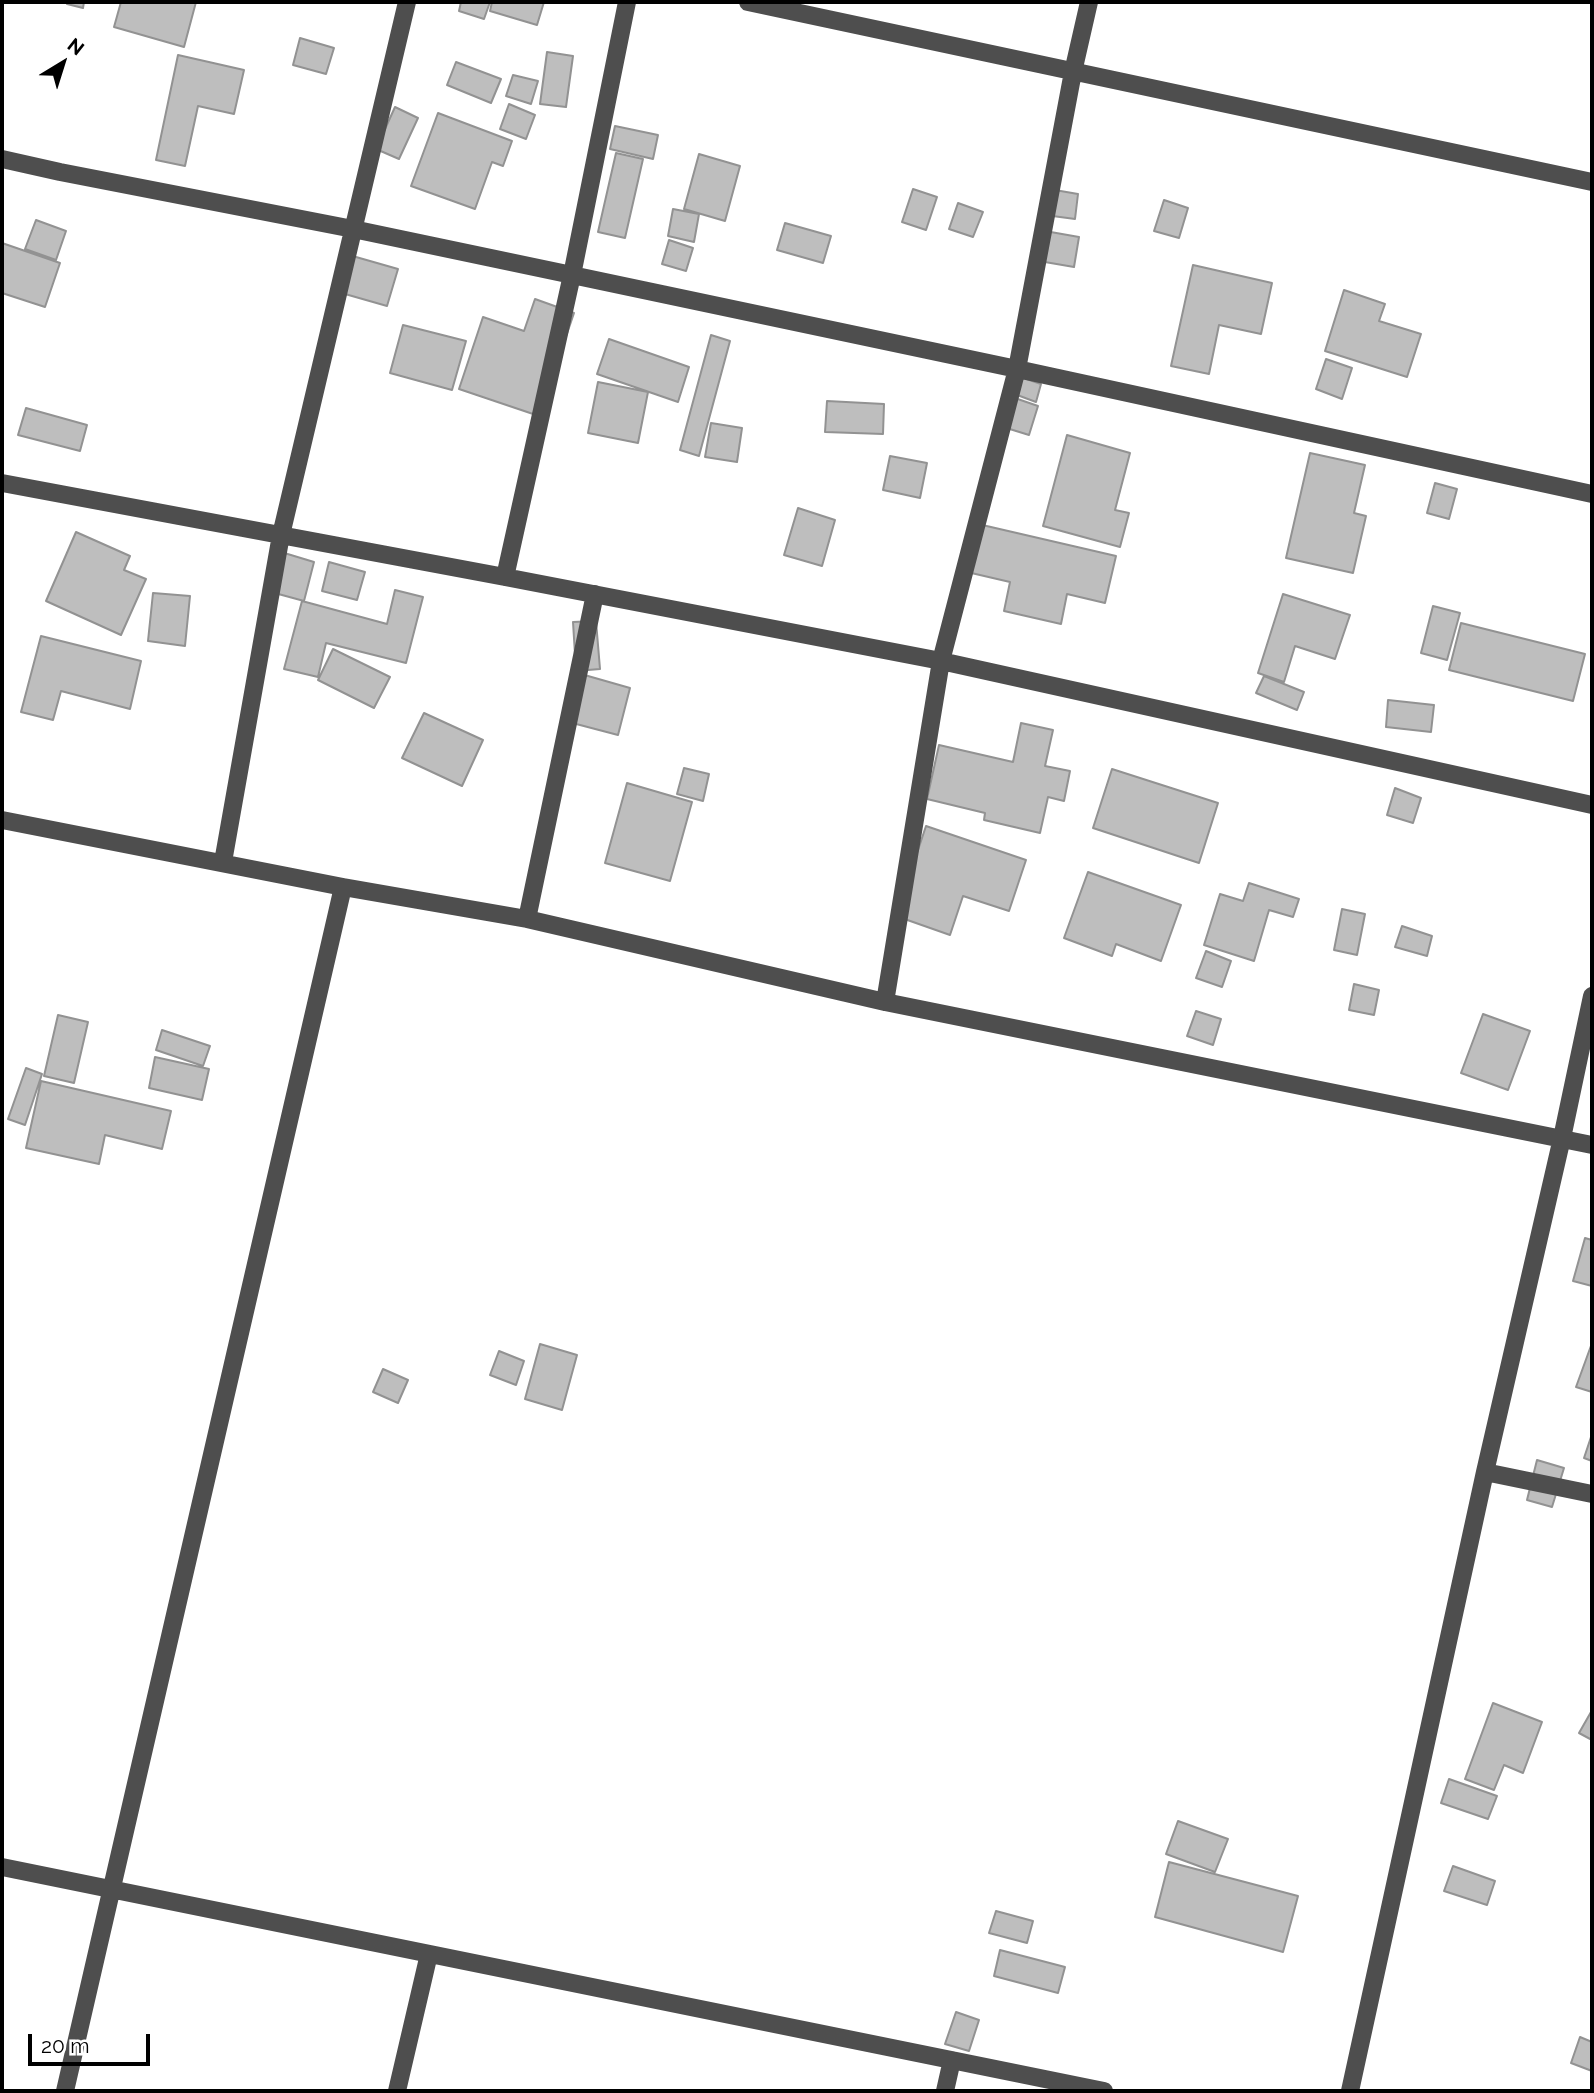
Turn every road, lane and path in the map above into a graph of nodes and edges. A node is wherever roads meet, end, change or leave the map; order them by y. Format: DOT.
graph roads {
  1 [pos="407,2"];
  2 [pos="627,2"];
  3 [pos="748,2"];
  4 [pos="1089,2"];
  5 [pos="1073,72"];
  6 [pos="2,159"];
  7 [pos="1592,182"];
  8 [pos="353,229"];
  9 [pos="572,275"];
  10 [pos="1017,369"];
  11 [pos="2,483"];
  12 [pos="1592,494"];
  13 [pos="281,535"];
  14 [pos="505,577"];
  15 [pos="595,594"];
  16 [pos="940,661"];
  17 [pos="1592,805"];
  18 [pos="2,820"];
  19 [pos="223,862"];
  20 [pos="343,887"];
  21 [pos="527,919"];
  22 [pos="1592,996"];
  23 [pos="885,1002"];
  24 [pos="1562,1138"];
  25 [pos="1592,1145"];
  26 [pos="1485,1472"];
  27 [pos="1592,1494"];
  28 [pos="2,1867"];
  29 [pos="111,1889"];
  30 [pos="429,1954"];
  31 [pos="952,2060"];
  32 [pos="65,2091"];
  33 [pos="397,2091"];
  34 [pos="945,2091"];
  35 [pos="1104,2091"];
  36 [pos="1350,2091"];
  1 -- 8 [label="street"];
  2 -- 9 [label="street"];
  3 -- 5 [label="street"];
  4 -- 5 [label="street"];
  5 -- 7 [label="street"];
  5 -- 10 [label="street"];
  6 -- 8 [label="street"];
  8 -- 9 [label="street"];
  8 -- 13 [label="street"];
  9 -- 10 [label="street"];
  9 -- 14 [label="street"];
  10 -- 12 [label="street"];
  10 -- 16 [label="street"];
  11 -- 13 [label="street"];
  13 -- 14 [label="street"];
  13 -- 19 [label="street"];
  14 -- 15 [label="street"];
  15 -- 16 [label="street"];
  15 -- 21 [label="street"];
  16 -- 17 [label="street"];
  16 -- 23 [label="street"];
  18 -- 19 [label="street"];
  19 -- 20 [label="street"];
  20 -- 21 [label="street"];
  20 -- 29 [label="street"];
  21 -- 23 [label="street"];
  22 -- 24 [label="street"];
  23 -- 24 [label="street"];
  24 -- 25 [label="street"];
  24 -- 26 [label="street"];
  26 -- 27 [label="street"];
  26 -- 36 [label="street"];
  28 -- 29 [label="street"];
  29 -- 30 [label="street"];
  29 -- 32 [label="street"];
  30 -- 31 [label="street"];
  30 -- 33 [label="street"];
  31 -- 34 [label="street"];
  31 -- 35 [label="street"];
}
